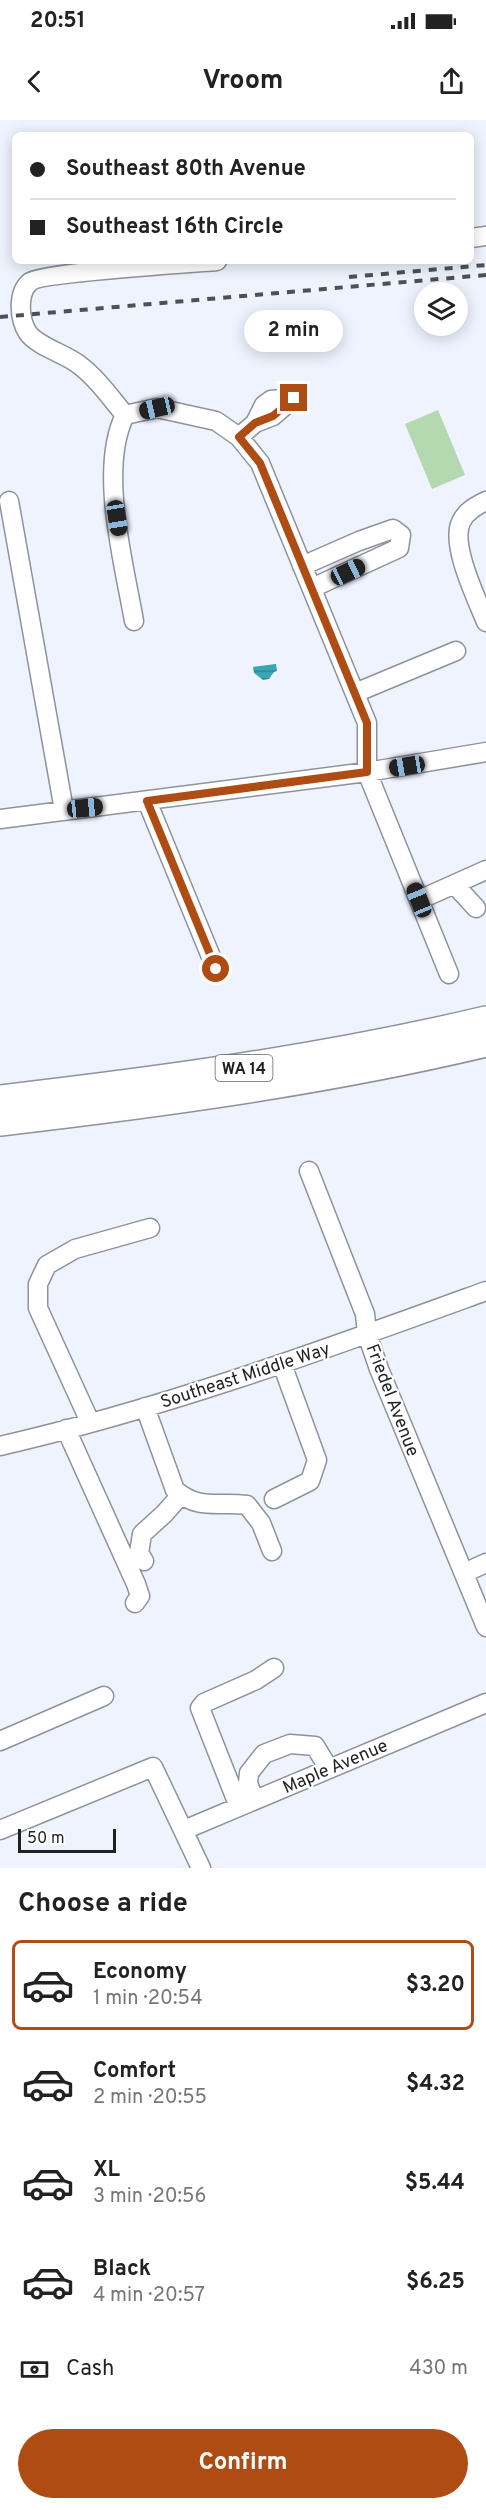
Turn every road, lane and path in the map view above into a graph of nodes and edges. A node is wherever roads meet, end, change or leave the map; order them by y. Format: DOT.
graph roads {
  1 [pos="185,264"];
  2 [pos="124,415"];
  3 [pos="255,423"];
  4 [pos="239,437"];
  5 [pos="9,501"];
  6 [pos="486,501"];
  7 [pos="302,566"];
  8 [pos="312,588"];
  9 [pos="134,621"];
  10 [pos="486,622"];
  11 [pos="456,651"];
  12 [pos="355,693"];
  13 [pos="486,752"];
  14 [pos="367,772"];
  15 [pos="147,801"];
  16 [pos="64,810"];
  17 [pos="0,819"];
  18 [pos="486,870"];
  19 [pos="455,885"];
  20 [pos="419,900"];
  21 [pos="476,908"];
  22 [pos="216,969"];
  23 [pos="449,974"];
  24 [pos="486,1020"];
  25 [pos="486,1043"];
  26 [pos="0,1099"];
  27 [pos="120,1108"];
  28 [pos="0,1122"];
  29 [pos="0,1137"];
  30 [pos="309,1171"];
  31 [pos="150,1228"];
  32 [pos="486,1292"];
  33 [pos="367,1334"];
  34 [pos="282,1364"];
  35 [pos="145,1407"];
  36 [pos="90,1422"];
  37 [pos="66,1429"];
  38 [pos="0,1446"];
  39 [pos="181,1495"];
  40 [pos="274,1499"];
  41 [pos="272,1551"];
  42 [pos="144,1561"];
  43 [pos="486,1563"];
  44 [pos="464,1573"];
  45 [pos="135,1603"];
  46 [pos="486,1627"];
  47 [pos="274,1668"];
  48 [pos="104,1696"];
  49 [pos="486,1703"];
  50 [pos="0,1741"];
  51 [pos="329,1769"];
  52 [pos="247,1804"];
  53 [pos="0,1830"];
  54 [pos="184,1830"];
  55 [pos="201,1868"];
  1 -- 2 [label="street"];
  2 -- 4 [label="street"];
  2 -- 9 [label="street"];
  3 -- 4 [label="street"];
  4 -- 7 [label="street"];
  5 -- 16 [label="street"];
  6 -- 10 [label="street"];
  7 -- 8 [label="street"];
  7 -- 8 [label="street"];
  8 -- 12 [label="street"];
  11 -- 12 [label="street"];
  12 -- 14 [label="street"];
  13 -- 14 [label="street"];
  14 -- 15 [label="street"];
  14 -- 20 [label="street"];
  15 -- 16 [label="street"];
  15 -- 22 [label="street"];
  16 -- 17 [label="street"];
  18 -- 19 [label="street"];
  19 -- 20 [label="street"];
  19 -- 21 [label="street"];
  20 -- 23 [label="street"];
  24 -- 26 [label="highway, WA 14"];
  25 -- 27 [label="highway, WA 14"];
  27 -- 28 [label="highway, WA 14"];
  27 -- 29 [label="highway"];
  30 -- 33 [label="street, Friedel Avenue"];
  31 -- 36 [label="street"];
  32 -- 33 [label="street, Southeast Middle Way"];
  33 -- 34 [label="street, Southeast Middle Way"];
  33 -- 44 [label="street, Friedel Avenue"];
  34 -- 35 [label="street, Southeast Middle Way"];
  34 -- 40 [label="street"];
  35 -- 36 [label="street, Southeast Middle Way"];
  35 -- 39 [label="street"];
  36 -- 37 [label="street, Southeast Middle Way"];
  37 -- 38 [label="street, Southeast Middle Way"];
  37 -- 45 [label="street"];
  39 -- 41 [label="street"];
  39 -- 42 [label="street"];
  43 -- 44 [label="street"];
  44 -- 46 [label="street, Friedel Avenue"];
  47 -- 52 [label="street"];
  48 -- 50 [label="street"];
  49 -- 51 [label="street, Maple Avenue"];
  51 -- 52 [label="street, Maple Avenue"];
  51 -- 52 [label="street"];
  52 -- 54 [label="street, Maple Avenue"];
  53 -- 54 [label="street"];
  54 -- 55 [label="street"];
}
